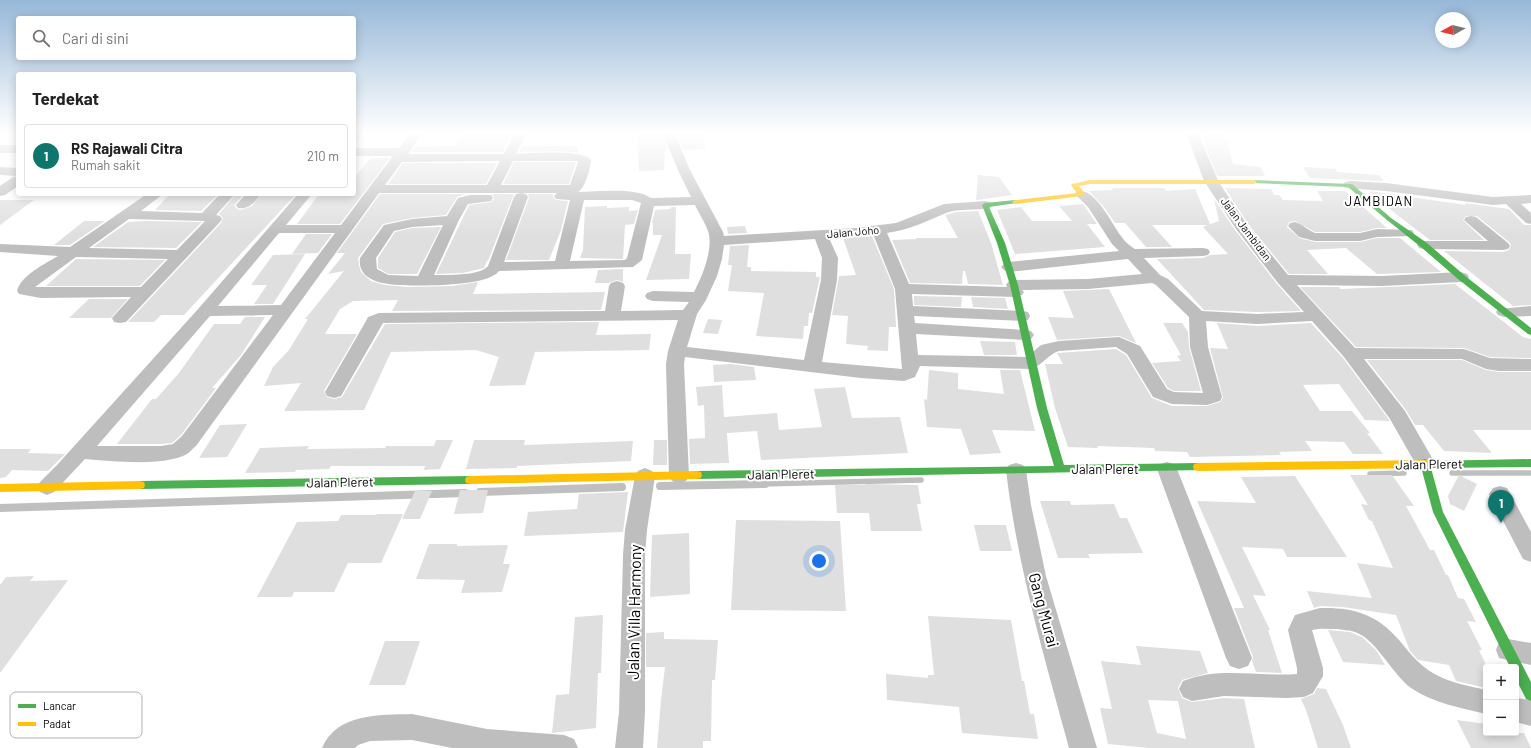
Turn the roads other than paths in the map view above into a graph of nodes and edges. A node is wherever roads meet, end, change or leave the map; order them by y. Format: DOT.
graph roads {
  1 [pos="394,167"];
  2 [pos="502,167"];
  3 [pos="584,167"];
  4 [pos="683,167"];
  5 [pos="1206,167"];
  6 [pos="0,171"];
  7 [pos="16,172"];
  8 [pos="1211,181"];
  9 [pos="1350,185"];
  10 [pos="376,189"];
  11 [pos="492,189"];
  12 [pos="1082,194"];
  13 [pos="153,196"];
  14 [pos="226,196"];
  15 [pos="252,196"];
  16 [pos="303,196"];
  17 [pos="578,196"];
  18 [pos="521,197"];
  19 [pos="1531,198"];
  20 [pos="1508,199"];
  21 [pos="700,200"];
  22 [pos="648,202"];
  23 [pos="243,205"];
  24 [pos="985,205"];
  25 [pos="128,215"];
  26 [pos="206,217"];
  27 [pos="452,220"];
  28 [pos="1471,220"];
  29 [pos="1531,220"];
  30 [pos="1295,226"];
  31 [pos="274,229"];
  32 [pos="346,229"];
  33 [pos="879,230"];
  34 [pos="1407,233"];
  35 [pos="821,235"];
  36 [pos="717,241"];
  37 [pos="1424,245"];
  38 [pos="0,248"];
  39 [pos="74,252"];
  40 [pos="1204,252"];
  41 [pos="1132,254"];
  42 [pos="180,255"];
  43 [pos="561,266"];
  44 [pos="1009,267"];
  45 [pos="495,268"];
  46 [pos="1461,277"];
  47 [pos="1154,278"];
  48 [pos="424,280"];
  49 [pos="1284,280"];
  50 [pos="617,286"];
  51 [pos="1015,288"];
  52 [pos="903,289"];
  53 [pos="145,292"];
  54 [pos="652,296"];
  55 [pos="699,297"];
  56 [pos="287,310"];
  57 [pos="205,311"];
  58 [pos="1531,311"];
  59 [pos="1504,312"];
  60 [pos="612,315"];
  61 [pos="688,315"];
  62 [pos="1022,316"];
  63 [pos="1197,316"];
  64 [pos="1316,316"];
  65 [pos="120,318"];
  66 [pos="907,320"];
  67 [pos="1531,332"];
  68 [pos="1025,336"];
  69 [pos="677,351"];
  70 [pos="1350,353"];
  71 [pos="910,360"];
  72 [pos="1031,363"];
  73 [pos="1531,365"];
  74 [pos="812,366"];
  75 [pos="334,392"];
  76 [pos="80,452"];
  77 [pos="1531,463"];
  78 [pos="1425,464"];
  79 [pos="1060,469"];
  80 [pos="1167,469"];
  81 [pos="1016,470"];
  82 [pos="645,476"];
  83 [pos="680,476"];
  84 [pos="47,487"];
  85 [pos="0,488"];
  86 [pos="1500,494"];
  87 [pos="1531,553"];
  88 [pos="1519,652"];
  89 [pos="1239,658"];
  90 [pos="1192,689"];
  91 [pos="1531,695"];
  92 [pos="1483,701"];
  93 [pos="1519,711"];
  94 [pos="1531,713"];
  95 [pos="486,745"];
  96 [pos="336,748"];
  97 [pos="564,748"];
  98 [pos="629,748"];
  99 [pos="1083,748"];
  1 -- 10 [label="street"];
  2 -- 11 [label="street"];
  3 -- 11 [label="street"];
  4 -- 21 [label="street"];
  5 -- 8 [label="street, Jalan Jambidan"];
  6 -- 7 [label="street"];
  8 -- 9 [label="street"];
  8 -- 12 [label="street"];
  8 -- 49 [label="street, Jalan Jambidan"];
  9 -- 20 [label="street"];
  9 -- 34 [label="street"];
  10 -- 11 [label="street"];
  10 -- 32 [label="street"];
  12 -- 24 [label="street"];
  12 -- 41 [label="street"];
  13 -- 25 [label="street"];
  14 -- 26 [label="street"];
  15 -- 23 [label="street"];
  16 -- 31 [label="street"];
  17 -- 18 [label="street"];
  17 -- 22 [label="street"];
  17 -- 43 [label="street"];
  18 -- 27 [label="street"];
  18 -- 45 [label="street"];
  19 -- 20 [label="street"];
  20 -- 29 [label="street"];
  21 -- 22 [label="street"];
  21 -- 36 [label="street"];
  22 -- 43 [label="street"];
  24 -- 33 [label="street, Jalan Joho"];
  24 -- 44 [label="street"];
  25 -- 26 [label="street"];
  25 -- 39 [label="street"];
  26 -- 42 [label="street"];
  27 -- 48 [label="street"];
  27 -- 48 [label="street"];
  28 -- 37 [label="street"];
  30 -- 34 [label="street"];
  31 -- 32 [label="street"];
  31 -- 57 [label="street"];
  32 -- 56 [label="street"];
  33 -- 35 [label="street, Jalan Joho"];
  33 -- 52 [label="street"];
  34 -- 37 [label="street"];
  35 -- 36 [label="street, Jalan Joho"];
  35 -- 74 [label="street"];
  36 -- 55 [label="street"];
  37 -- 46 [label="street"];
  38 -- 39 [label="street"];
  39 -- 42 [label="street"];
  39 -- 53 [label="street"];
  40 -- 41 [label="street"];
  41 -- 44 [label="street"];
  41 -- 47 [label="street"];
  42 -- 53 [label="street"];
  43 -- 45 [label="street"];
  44 -- 51 [label="street"];
  45 -- 48 [label="street"];
  46 -- 49 [label="street"];
  46 -- 59 [label="street"];
  47 -- 51 [label="street"];
  47 -- 63 [label="street"];
  49 -- 64 [label="street, Jalan Jambidan"];
  50 -- 60 [label="street"];
  51 -- 52 [label="street"];
  51 -- 62 [label="street"];
  52 -- 66 [label="street"];
  53 -- 65 [label="street"];
  54 -- 55 [label="street"];
  55 -- 61 [label="street"];
  56 -- 57 [label="street"];
  56 -- 76 [label="street"];
  57 -- 76 [label="street"];
  58 -- 59 [label="street"];
  59 -- 67 [label="street"];
  60 -- 61 [label="street"];
  60 -- 75 [label="street"];
  61 -- 69 [label="street"];
  62 -- 66 [label="street"];
  62 -- 68 [label="street"];
  63 -- 64 [label="street"];
  63 -- 72 [label="street"];
  64 -- 70 [label="street, Jalan Jambidan"];
  66 -- 68 [label="street"];
  66 -- 71 [label="street"];
  68 -- 72 [label="street"];
  69 -- 74 [label="street"];
  69 -- 83 [label="street"];
  70 -- 73 [label="street"];
  70 -- 78 [label="street, Jalan Jambidan"];
  71 -- 72 [label="street"];
  71 -- 74 [label="street"];
  72 -- 79 [label="street"];
  76 -- 84 [label="street"];
  77 -- 78 [label="street, Jalan Pleret"];
  78 -- 80 [label="street, Jalan Pleret"];
  78 -- 88 [label="street"];
  79 -- 80 [label="street, Jalan Pleret"];
  79 -- 81 [label="street, Jalan Pleret"];
  80 -- 89 [label="street"];
  81 -- 83 [label="street, Jalan Pleret"];
  81 -- 99 [label="street, Gang Murai"];
  82 -- 83 [label="street, Jalan Pleret"];
  82 -- 84 [label="street, Jalan Pleret"];
  82 -- 98 [label="street, Jalan Villa Harmony"];
  84 -- 85 [label="street, Jalan Pleret"];
  86 -- 87 [label="street"];
  88 -- 91 [label="street"];
  90 -- 92 [label="street"];
  93 -- 94 [label="street"];
  95 -- 96 [label="street"];
  95 -- 97 [label="street"];
}
